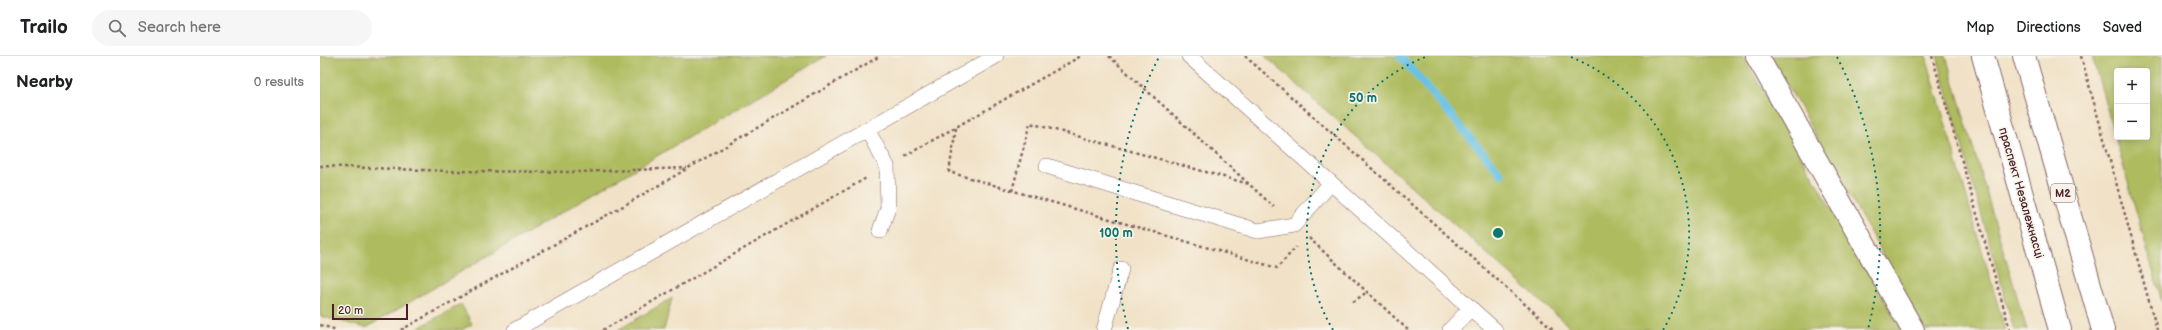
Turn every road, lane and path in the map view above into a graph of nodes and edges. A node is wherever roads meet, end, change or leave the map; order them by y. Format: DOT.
graph roads {
  1 [pos="880,56"];
  2 [pos="996,56"];
  3 [pos="1080,56"];
  4 [pos="1109,56"];
  5 [pos="1189,56"];
  6 [pos="1245,56"];
  7 [pos="1757,56"];
  8 [pos="1932,56"];
  9 [pos="1983,56"];
  10 [pos="2024,56"];
  11 [pos="2081,56"];
  12 [pos="956,127"];
  13 [pos="868,131"];
  14 [pos="320,166"];
  15 [pos="887,166"];
  16 [pos="1047,166"];
  17 [pos="688,168"];
  18 [pos="1331,182"];
  19 [pos="1250,185"];
  20 [pos="1012,191"];
  21 [pos="1294,225"];
  22 [pos="880,231"];
  23 [pos="1306,235"];
  24 [pos="1121,269"];
  25 [pos="1367,292"];
  26 [pos="1353,302"];
  27 [pos="1471,308"];
  28 [pos="320,325"];
  29 [pos="337,330"];
  30 [pos="401,330"];
  31 [pos="515,330"];
  32 [pos="603,330"];
  33 [pos="1104,330"];
  34 [pos="1408,330"];
  35 [pos="1450,330"];
  36 [pos="1496,330"];
  37 [pos="1554,330"];
  38 [pos="1913,330"];
  39 [pos="2010,330"];
  40 [pos="2060,330"];
  41 [pos="2103,330"];
  42 [pos="2157,330"];
  1 -- 17 [label="path"];
  2 -- 13 [label="lane"];
  3 -- 12 [label="path"];
  4 -- 19 [label="path"];
  5 -- 18 [label="lane"];
  6 -- 37 [label="path"];
  7 -- 38 [label="main road"];
  8 -- 39 [label="path"];
  9 -- 40 [label="main road, праспект Незалежнасці"];
  10 -- 41 [label="main road, М2"];
  11 -- 42 [label="path"];
  12 -- 15 [label="path"];
  12 -- 20 [label="path"];
  13 -- 15 [label="lane"];
  13 -- 31 [label="lane"];
  14 -- 17 [label="path"];
  15 -- 22 [label="lane"];
  15 -- 32 [label="path"];
  16 -- 21 [label="lane"];
  17 -- 30 [label="path"];
  18 -- 21 [label="lane"];
  18 -- 27 [label="lane"];
  19 -- 20 [label="path"];
  19 -- 21 [label="path"];
  20 -- 23 [label="path"];
  21 -- 23 [label="path"];
  23 -- 25 [label="path"];
  24 -- 33 [label="lane"];
  25 -- 26 [label="path"];
  25 -- 34 [label="path"];
  27 -- 35 [label="lane"];
  27 -- 36 [label="lane"];
  28 -- 29 [label="path"];
}
